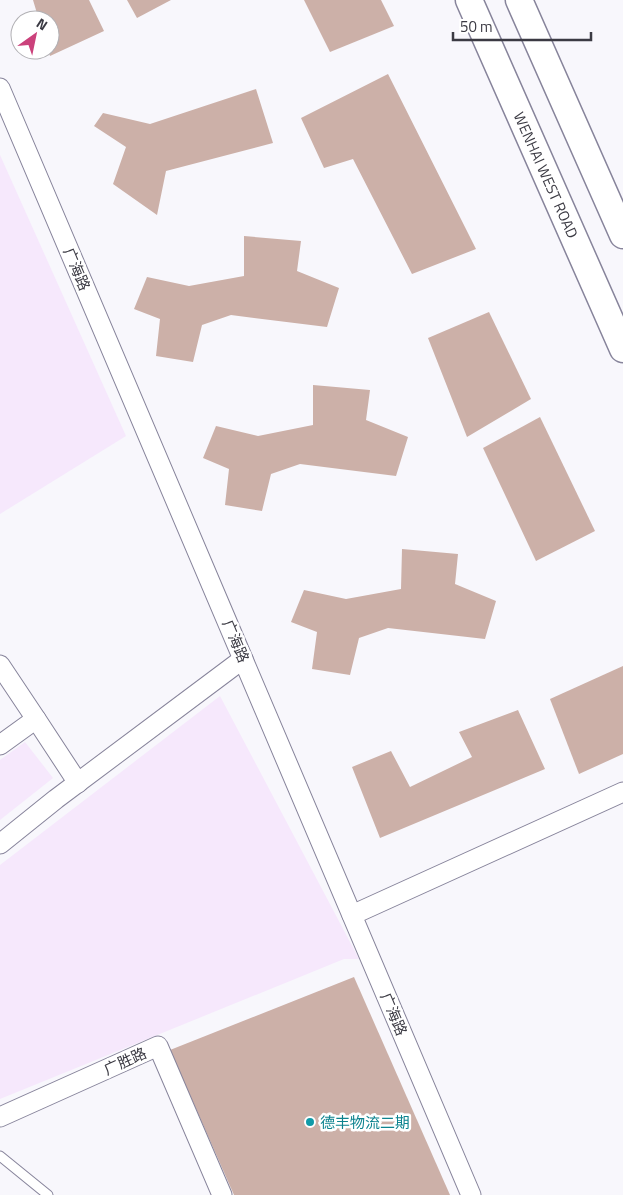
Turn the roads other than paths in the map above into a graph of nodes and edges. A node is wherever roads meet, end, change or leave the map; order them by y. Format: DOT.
graph roads {
  1 [pos="469,0"];
  2 [pos="520,0"];
  3 [pos="0,88"];
  4 [pos="623,235"];
  5 [pos="623,349"];
  6 [pos="243,659"];
  7 [pos="0,665"];
  8 [pos="36,719"];
  9 [pos="0,745"];
  10 [pos="78,783"];
  11 [pos="623,792"];
  12 [pos="0,844"];
  13 [pos="352,915"];
  14 [pos="0,1117"];
  15 [pos="0,1157"];
  16 [pos="47,1195"];
  17 [pos="222,1195"];
  18 [pos="471,1195"];
  1 -- 5 [label="main road, WENHAI WEST ROAD"];
  2 -- 4 [label="main road"];
  3 -- 6 [label="street, 广海路"];
  6 -- 10 [label="street"];
  6 -- 13 [label="street, 广海路"];
  7 -- 8 [label="street"];
  8 -- 9 [label="street"];
  8 -- 10 [label="street"];
  10 -- 12 [label="street"];
  11 -- 13 [label="street"];
  13 -- 18 [label="street, 广海路"];
  14 -- 17 [label="street, 广胜路"];
  15 -- 16 [label="lane"];
}
